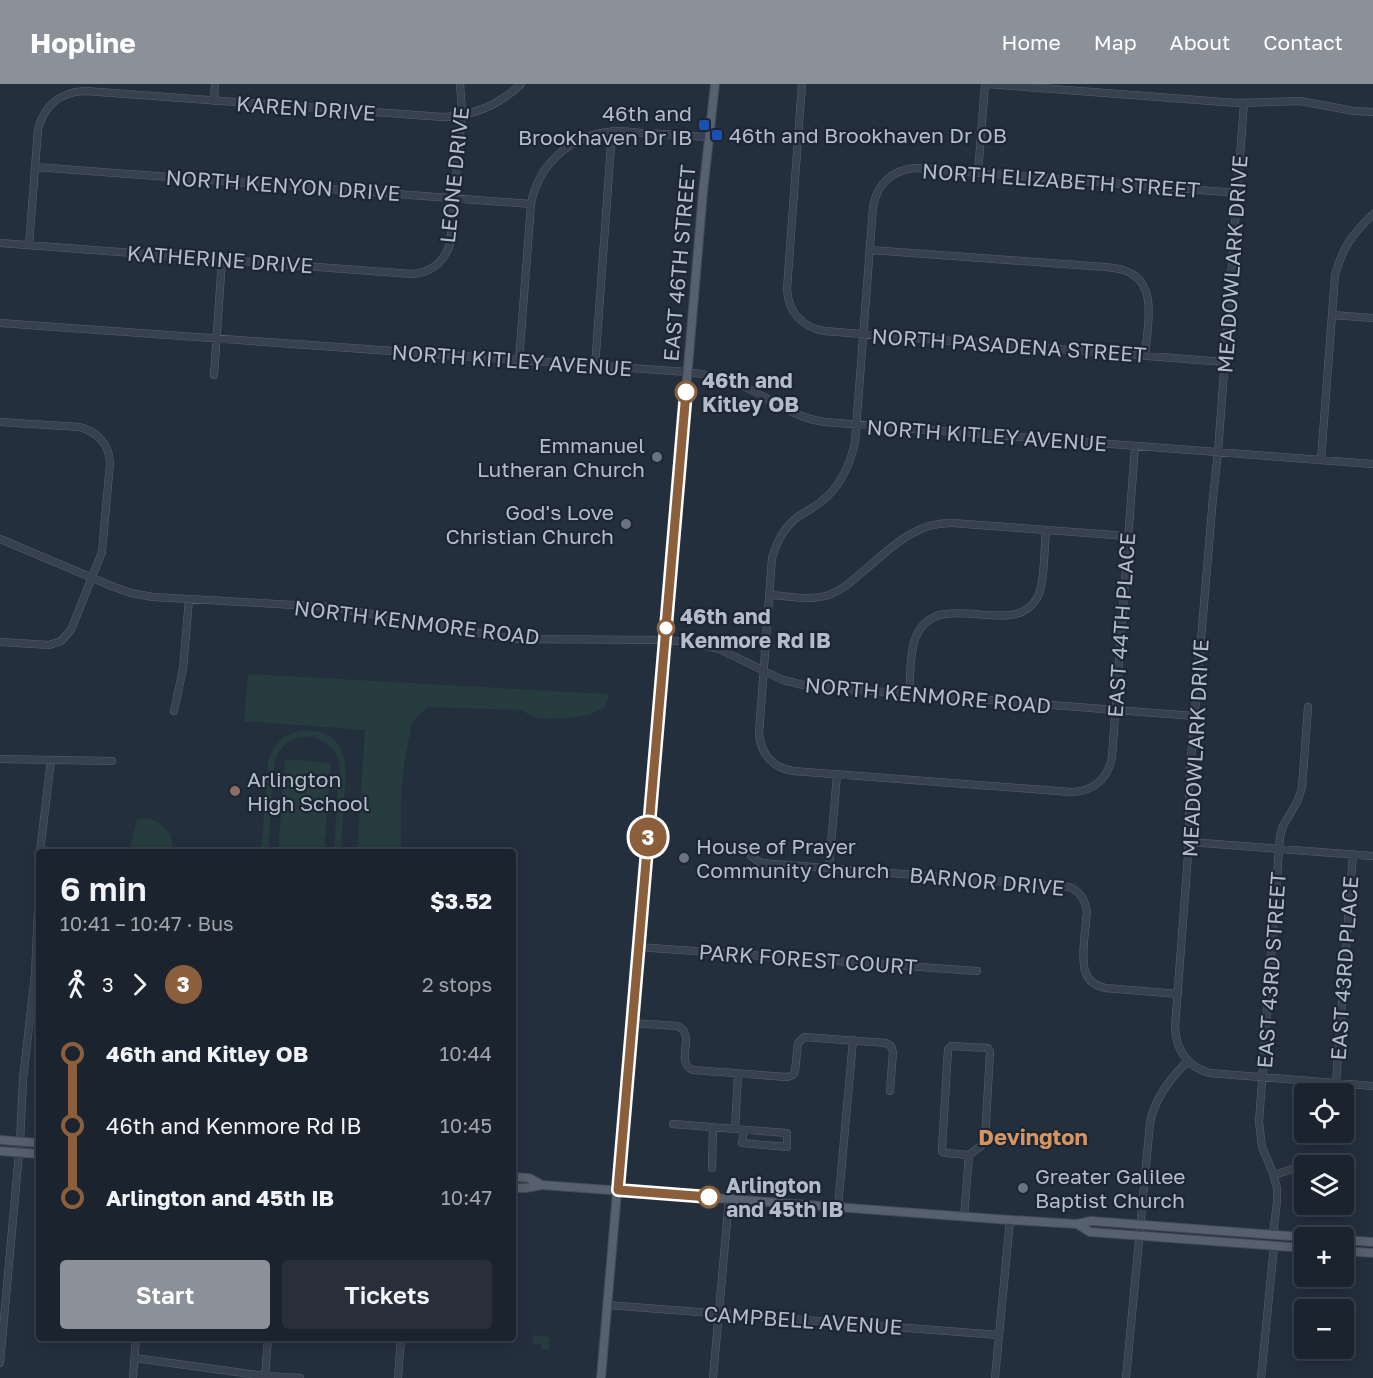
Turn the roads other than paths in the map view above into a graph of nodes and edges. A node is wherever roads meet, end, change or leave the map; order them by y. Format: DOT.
graph roads {
  1 [pos="215,84"];
  2 [pos="460,84"];
  3 [pos="521,84"];
  4 [pos="715,84"];
  5 [pos="802,84"];
  6 [pos="986,84"];
  7 [pos="214,101"];
  8 [pos="1244,103"];
  9 [pos="1373,112"];
  10 [pos="461,115"];
  11 [pos="612,131"];
  12 [pos="710,137"];
  13 [pos="35,167"];
  14 [pos="978,173"];
  15 [pos="1238,193"];
  16 [pos="454,198"];
  17 [pos="531,204"];
  18 [pos="1373,214"];
  19 [pos="0,243"];
  20 [pos="29,245"];
  21 [pos="870,250"];
  22 [pos="222,260"];
  23 [pos="438,264"];
  24 [pos="1332,315"];
  25 [pos="1373,318"];
  26 [pos="0,323"];
  27 [pos="863,334"];
  28 [pos="216,339"];
  29 [pos="1145,356"];
  30 [pos="519,361"];
  31 [pos="1225,362"];
  32 [pos="595,367"];
  33 [pos="687,372"];
  34 [pos="214,375"];
  35 [pos="0,422"];
  36 [pos="856,425"];
  37 [pos="1135,446"];
  38 [pos="1218,452"];
  39 [pos="1321,460"];
  40 [pos="1373,464"];
  41 [pos="1046,530"];
  42 [pos="1128,536"];
  43 [pos="0,539"];
  44 [pos="92,578"];
  45 [pos="769,595"];
  46 [pos="189,599"];
  47 [pos="664,640"];
  48 [pos="0,642"];
  49 [pos="764,670"];
  50 [pos="909,694"];
  51 [pos="1308,707"];
  52 [pos="1115,710"];
  53 [pos="174,711"];
  54 [pos="1194,716"];
  55 [pos="0,759"];
  56 [pos="51,760"];
  57 [pos="112,761"];
  58 [pos="837,775"];
  59 [pos="1189,842"];
  60 [pos="40,849"];
  61 [pos="1280,849"];
  62 [pos="1353,854"];
  63 [pos="751,856"];
  64 [pos="1373,856"];
  65 [pos="829,867"];
  66 [pos="638,947"];
  67 [pos="36,952"];
  68 [pos="977,971"];
  69 [pos="1178,994"];
  70 [pos="632,1023"];
  71 [pos="852,1040"];
  72 [pos="1188,1061"];
  73 [pos="738,1074"];
  74 [pos="1263,1077"];
  75 [pos="1336,1083"];
  76 [pos="1354,1084"];
  77 [pos="1373,1086"];
  78 [pos="890,1092"];
  79 [pos="673,1124"];
  80 [pos="713,1127"];
  81 [pos="735,1129"];
  82 [pos="744,1130"];
  83 [pos="0,1140"];
  84 [pos="20,1142"];
  85 [pos="36,1143"];
  86 [pos="0,1151"];
  87 [pos="19,1153"];
  88 [pos="36,1154"];
  89 [pos="969,1155"];
  90 [pos="712,1168"];
  91 [pos="1294,1168"];
  92 [pos="1274,1175"];
  93 [pos="516,1177"];
  94 [pos="542,1185"];
  95 [pos="516,1188"];
  96 [pos="618,1190"];
  97 [pos="729,1199"];
  98 [pos="838,1207"];
  99 [pos="964,1217"];
  100 [pos="1010,1220"];
  101 [pos="1077,1224"];
  102 [pos="1140,1224"];
  103 [pos="1273,1234"];
  104 [pos="1138,1236"];
  105 [pos="1294,1236"];
  106 [pos="1354,1241"];
  107 [pos="1373,1242"];
  108 [pos="1274,1246"];
  109 [pos="1294,1247"];
  110 [pos="1354,1252"];
  111 [pos="1373,1253"];
  112 [pos="608,1305"];
  113 [pos="718,1313"];
  114 [pos="999,1335"];
  115 [pos="136,1341"];
  116 [pos="268,1341"];
  117 [pos="401,1341"];
  118 [pos="135,1358"];
  119 [pos="0,1364"];
  120 [pos="266,1376"];
  121 [pos="133,1378"];
  122 [pos="298,1378"];
  123 [pos="398,1378"];
  124 [pos="601,1378"];
  125 [pos="713,1378"];
  126 [pos="995,1378"];
  127 [pos="1126,1378"];
  128 [pos="1261,1378"];
  1 -- 7 [label="street"];
  2 -- 10 [label="street, LEONE DRIVE"];
  3 -- 10 [label="street, KAREN DRIVE"];
  4 -- 12 [label="main road, EAST 46TH STREET"];
  5 -- 27 [label="street, NORTH PASADENA STREET"];
  6 -- 8 [label="street"];
  6 -- 14 [label="street"];
  7 -- 10 [label="street, KAREN DRIVE"];
  7 -- 13 [label="street, KAREN DRIVE"];
  8 -- 9 [label="street"];
  8 -- 15 [label="street, MEADOWLARK DRIVE"];
  10 -- 16 [label="street, LEONE DRIVE"];
  11 -- 12 [label="street"];
  11 -- 17 [label="street"];
  11 -- 32 [label="street"];
  12 -- 33 [label="main road, EAST 46TH STREET"];
  13 -- 16 [label="street, NORTH KENYON DRIVE"];
  13 -- 20 [label="street, KAREN DRIVE"];
  14 -- 15 [label="street, NORTH ELIZABETH STREET"];
  14 -- 21 [label="street, NORTH ELIZABETH STREET"];
  15 -- 31 [label="street, MEADOWLARK DRIVE"];
  16 -- 17 [label="street, NORTH KENYON DRIVE"];
  16 -- 23 [label="street, LEONE DRIVE"];
  17 -- 30 [label="street"];
  18 -- 24 [label="street"];
  19 -- 20 [label="street, KATHERINE DRIVE"];
  20 -- 22 [label="street, KATHERINE DRIVE"];
  21 -- 27 [label="street"];
  21 -- 29 [label="street"];
  22 -- 23 [label="street, KATHERINE DRIVE"];
  22 -- 28 [label="street"];
  24 -- 25 [label="street"];
  24 -- 39 [label="street"];
  26 -- 28 [label="street, NORTH KITLEY AVENUE"];
  27 -- 29 [label="street, NORTH PASADENA STREET"];
  27 -- 36 [label="street"];
  28 -- 30 [label="street, NORTH KITLEY AVENUE"];
  28 -- 34 [label="street"];
  29 -- 31 [label="street, NORTH PASADENA STREET"];
  30 -- 32 [label="street, NORTH KITLEY AVENUE"];
  31 -- 38 [label="street, MEADOWLARK DRIVE"];
  32 -- 33 [label="street, NORTH KITLEY AVENUE"];
  33 -- 36 [label="street, NORTH KITLEY AVENUE"];
  33 -- 47 [label="main road, EAST 46TH STREET"];
  35 -- 44 [label="street"];
  36 -- 37 [label="street, NORTH KITLEY AVENUE"];
  36 -- 45 [label="street"];
  37 -- 38 [label="street, NORTH KITLEY AVENUE"];
  37 -- 42 [label="street, EAST 44TH PLACE"];
  38 -- 39 [label="street, NORTH KITLEY AVENUE"];
  38 -- 54 [label="street, MEADOWLARK DRIVE"];
  39 -- 40 [label="street, NORTH KITLEY AVENUE"];
  41 -- 42 [label="street"];
  41 -- 45 [label="street"];
  41 -- 50 [label="street"];
  42 -- 52 [label="street, EAST 44TH PLACE"];
  43 -- 44 [label="street, NORTH KENMORE ROAD"];
  44 -- 46 [label="street, NORTH KENMORE ROAD"];
  44 -- 48 [label="street"];
  45 -- 49 [label="street"];
  46 -- 47 [label="street, NORTH KENMORE ROAD"];
  46 -- 53 [label="street"];
  47 -- 49 [label="street, NORTH KENMORE ROAD"];
  47 -- 66 [label="main road, EAST 46TH STREET"];
  49 -- 50 [label="street, NORTH KENMORE ROAD"];
  49 -- 58 [label="street"];
  50 -- 52 [label="street, NORTH KENMORE ROAD"];
  51 -- 61 [label="street, EAST 43RD STREET"];
  52 -- 54 [label="street, NORTH KENMORE ROAD"];
  52 -- 58 [label="street, EAST 44TH PLACE"];
  54 -- 59 [label="street, MEADOWLARK DRIVE"];
  55 -- 56 [label="street"];
  56 -- 57 [label="street"];
  56 -- 60 [label="street"];
  58 -- 65 [label="street"];
  59 -- 61 [label="street"];
  59 -- 69 [label="street, MEADOWLARK DRIVE"];
  61 -- 62 [label="street"];
  61 -- 74 [label="street, EAST 43RD STREET"];
  62 -- 64 [label="street"];
  62 -- 75 [label="street, EAST 43RD PLACE"];
  63 -- 65 [label="street, BARNOR DRIVE"];
  65 -- 69 [label="street, BARNOR DRIVE"];
  66 -- 68 [label="street, PARK FOREST COURT"];
  66 -- 70 [label="main road, EAST 46TH STREET"];
  67 -- 84 [label="street"];
  69 -- 72 [label="street, MEADOWLARK DRIVE"];
  70 -- 73 [label="street"];
  70 -- 96 [label="main road, EAST 46TH STREET"];
  71 -- 73 [label="street"];
  71 -- 78 [label="street"];
  71 -- 98 [label="street"];
  72 -- 74 [label="street"];
  72 -- 102 [label="street"];
  73 -- 81 [label="street"];
  74 -- 75 [label="street"];
  74 -- 92 [label="street, EAST 43RD STREET"];
  76 -- 77 [label="street"];
  79 -- 80 [label="street"];
  80 -- 81 [label="street"];
  80 -- 90 [label="street"];
  81 -- 82 [label="street"];
  82 -- 82 [label="street"];
  83 -- 84 [label="main road"];
  84 -- 85 [label="main road"];
  84 -- 87 [label="street"];
  86 -- 87 [label="main road"];
  87 -- 88 [label="main road"];
  87 -- 119 [label="street"];
  89 -- 89 [label="street"];
  89 -- 99 [label="street"];
  91 -- 92 [label="street"];
  92 -- 103 [label="street, EAST 43RD STREET"];
  93 -- 94 [label="main road"];
  94 -- 95 [label="main road"];
  94 -- 96 [label="main road"];
  96 -- 97 [label="main road"];
  96 -- 112 [label="main road, EAST 46TH STREET"];
  97 -- 98 [label="main road"];
  97 -- 113 [label="street"];
  98 -- 99 [label="main road"];
  99 -- 100 [label="main road"];
  100 -- 101 [label="main road"];
  100 -- 114 [label="street"];
  101 -- 102 [label="main road"];
  101 -- 104 [label="main road"];
  102 -- 103 [label="main road"];
  102 -- 104 [label="street"];
  103 -- 105 [label="main road"];
  104 -- 108 [label="main road"];
  104 -- 127 [label="street"];
  106 -- 107 [label="main road"];
  108 -- 109 [label="main road"];
  108 -- 128 [label="street"];
  110 -- 111 [label="main road"];
  112 -- 113 [label="street, CAMPBELL AVENUE"];
  112 -- 124 [label="main road, EAST 46TH STREET"];
  113 -- 114 [label="street, CAMPBELL AVENUE"];
  113 -- 125 [label="street"];
  114 -- 126 [label="street"];
  115 -- 118 [label="street"];
  116 -- 120 [label="street"];
  117 -- 123 [label="street"];
  118 -- 120 [label="street"];
  118 -- 121 [label="street"];
  120 -- 122 [label="street"];
}
